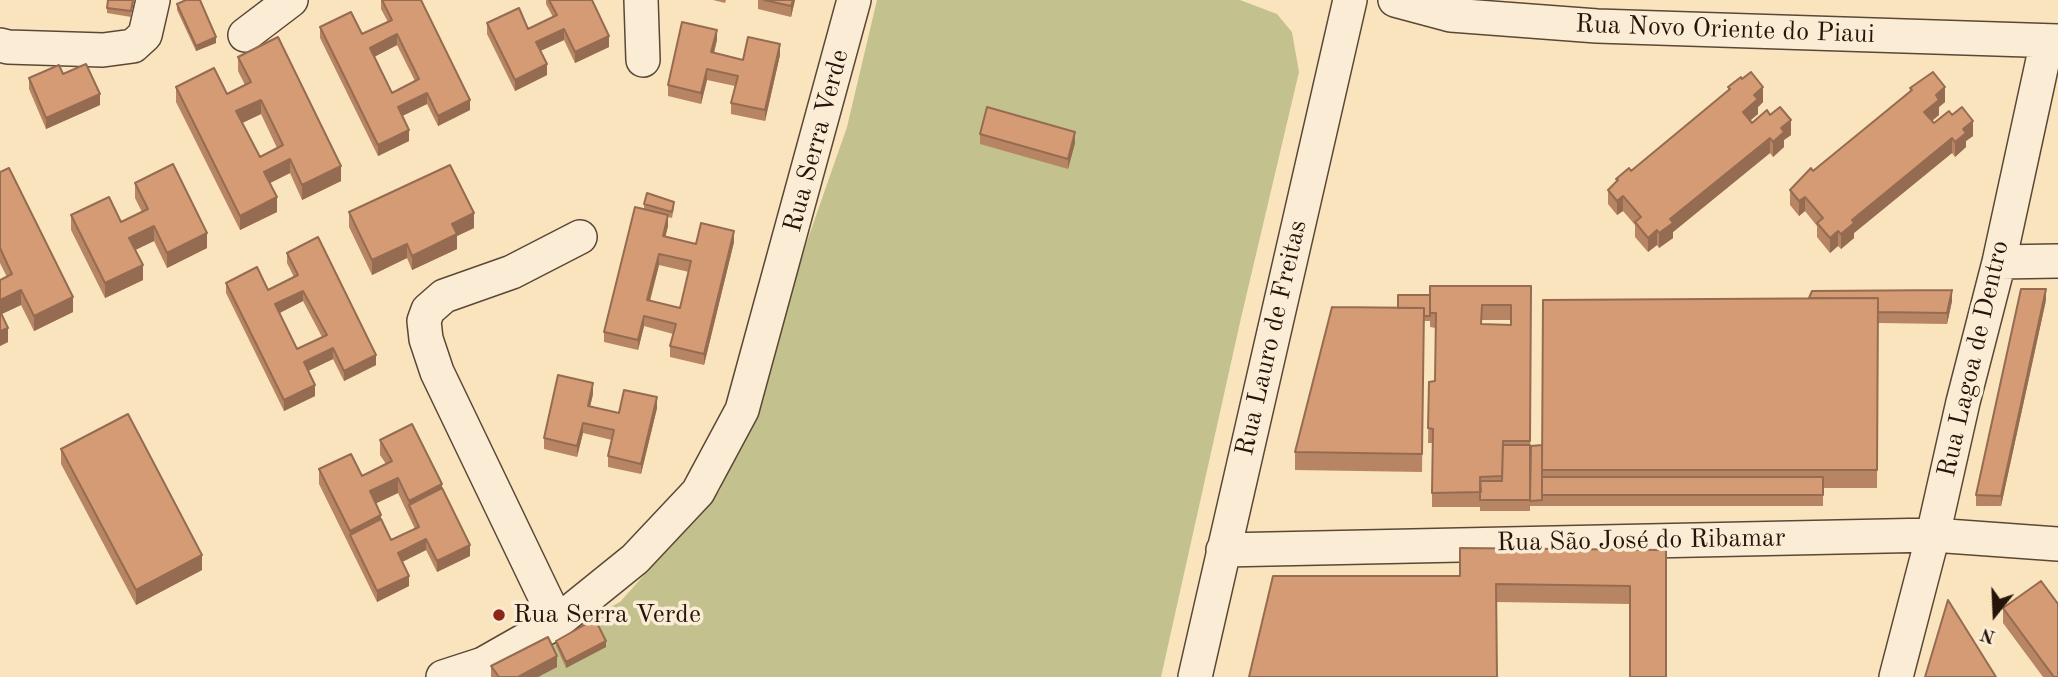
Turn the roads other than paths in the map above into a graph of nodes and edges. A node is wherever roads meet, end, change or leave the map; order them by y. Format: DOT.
graph roads {
  1 [pos="153,0"];
  2 [pos="291,0"];
  3 [pos="641,0"];
  4 [pos="854,0"];
  5 [pos="1350,0"];
  6 [pos="1395,0"];
  7 [pos="245,35"];
  8 [pos="2053,41"];
  9 [pos="0,45"];
  10 [pos="643,60"];
  11 [pos="580,237"];
  12 [pos="2058,261"];
  13 [pos="1998,262"];
  14 [pos="1933,535"];
  15 [pos="2058,544"];
  16 [pos="1223,550"];
  17 [pos="557,622"];
  18 [pos="443,677"];
  19 [pos="1195,677"];
  20 [pos="1896,677"];
  1 -- 9 [label="street"];
  2 -- 7 [label="street"];
  3 -- 10 [label="street"];
  4 -- 17 [label="street, Rua Serra Verde"];
  5 -- 16 [label="street, Rua Lauro de Freitas"];
  6 -- 8 [label="street, Rua Novo Oriente do Piaui"];
  8 -- 13 [label="street, Rua Lagoa de Dentro"];
  11 -- 17 [label="street"];
  12 -- 13 [label="street"];
  13 -- 14 [label="street, Rua Lagoa de Dentro"];
  14 -- 15 [label="street, Rua São José do Ribamar"];
  14 -- 16 [label="street, Rua São José do Ribamar"];
  14 -- 20 [label="street, Rua Lagoa de Dentro"];
  16 -- 19 [label="street, Rua Lauro de Freitas"];
  17 -- 18 [label="street, Rua Serra Verde"];
}
